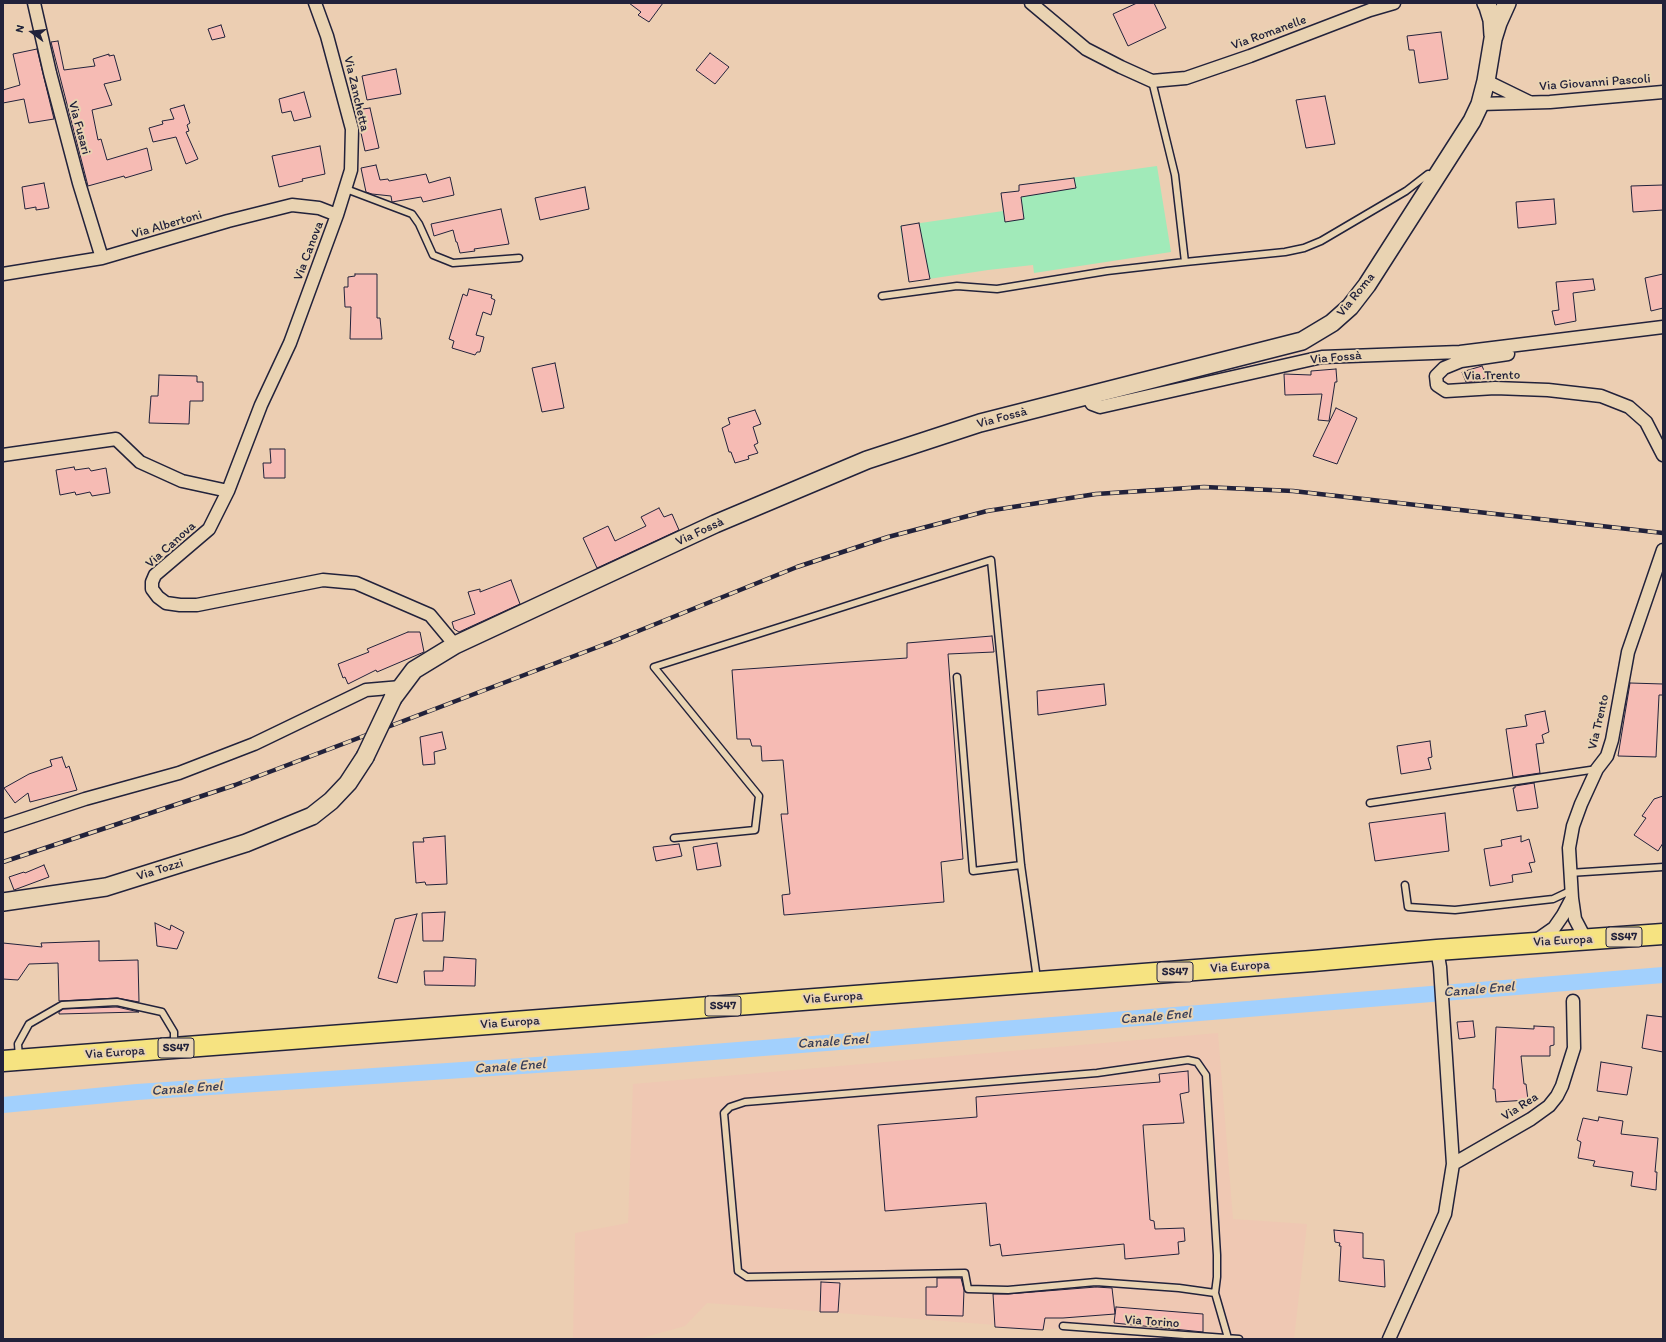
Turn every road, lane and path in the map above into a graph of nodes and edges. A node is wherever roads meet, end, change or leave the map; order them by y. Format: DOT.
graph roads {
  1 [pos="34,3"];
  2 [pos="315,3"];
  3 [pos="1031,3"];
  4 [pos="1394,3"];
  5 [pos="1486,3"];
  6 [pos="1507,3"];
  7 [pos="1368,7"];
  8 [pos="1493,39"];
  9 [pos="1152,80"];
  10 [pos="1486,81"];
  11 [pos="1663,92"];
  12 [pos="1530,102"];
  13 [pos="1480,104"];
  14 [pos="1437,176"];
  15 [pos="346,189"];
  16 [pos="338,215"];
  17 [pos="102,258"];
  18 [pos="519,258"];
  19 [pos="1185,262"];
  20 [pos="3,274"];
  21 [pos="882,296"];
  22 [pos="1663,327"];
  23 [pos="1561,339"];
  24 [pos="1087,396"];
  25 [pos="3,454"];
  26 [pos="1663,455"];
  27 [pos="228,491"];
  28 [pos="1663,550"];
  29 [pos="455,645"];
  30 [pos="957,677"];
  31 [pos="397,692"];
  32 [pos="365,757"];
  33 [pos="1597,769"];
  34 [pos="1370,803"];
  35 [pos="3,826"];
  36 [pos="674,838"];
  37 [pos="1021,865"];
  38 [pos="1663,867"];
  39 [pos="1569,873"];
  40 [pos="1405,885"];
  41 [pos="1572,894"];
  42 [pos="3,902"];
  43 [pos="1663,934"];
  44 [pos="1586,940"];
  45 [pos="1533,942"];
  46 [pos="1438,958"];
  47 [pos="1037,982"];
  48 [pos="1573,1001"];
  49 [pos="173,1048"];
  50 [pos="11,1061"];
  51 [pos="1453,1164"];
  52 [pos="1215,1293"];
  53 [pos="1063,1326"];
  54 [pos="1228,1338"];
  55 [pos="1239,1339"];
  56 [pos="1389,1339"];
  1 -- 17 [label="street, Via Fusari"];
  2 -- 15 [label="street, Via Zanchetta"];
  3 -- 9 [label="street"];
  4 -- 7 [label="street, Via Romanelle"];
  5 -- 8 [label="main road, Via Roma"];
  6 -- 8 [label="main road, Via Roma"];
  7 -- 9 [label="street, Via Romanelle"];
  8 -- 10 [label="main road, Via Roma"];
  9 -- 19 [label="lane"];
  10 -- 12 [label="street, Via Giovanni Pascoli"];
  10 -- 13 [label="main road, Via Roma"];
  11 -- 12 [label="street, Via Giovanni Pascoli"];
  12 -- 13 [label="street, Via Giovanni Pascoli"];
  13 -- 14 [label="main road, Via Roma"];
  14 -- 19 [label="lane"];
  14 -- 24 [label="main road, Via Roma"];
  15 -- 16 [label="street, Via Zanchetta"];
  15 -- 18 [label="lane"];
  16 -- 17 [label="street, Via Albertoni"];
  16 -- 27 [label="street, Via Canova"];
  17 -- 20 [label="street, Via Albertoni"];
  19 -- 21 [label="lane"];
  22 -- 23 [label="street, Via Fossà"];
  23 -- 24 [label="street, Via Fossà"];
  23 -- 26 [label="street, Via Trento"];
  24 -- 29 [label="main road, Via Fossà"];
  25 -- 27 [label="street"];
  27 -- 29 [label="street, Via Canova"];
  28 -- 33 [label="street, Via Trento"];
  29 -- 31 [label="main road, Via Fossà"];
  30 -- 37 [label="lane"];
  31 -- 32 [label="main road, Via Fossà, bridge"];
  31 -- 35 [label="street"];
  32 -- 42 [label="main road, Via Tozzi"];
  33 -- 34 [label="lane"];
  33 -- 39 [label="street, Via Trento"];
  36 -- 37 [label="lane"];
  37 -- 47 [label="lane"];
  38 -- 39 [label="lane"];
  39 -- 41 [label="street, Via Trento"];
  40 -- 41 [label="lane"];
  41 -- 44 [label="street, Via Trento"];
  41 -- 45 [label="street"];
  43 -- 44 [label="main road, Via Europa / SS47"];
  44 -- 45 [label="main road, Via Europa / SS47"];
  45 -- 46 [label="main road, Via Europa / SS47"];
  46 -- 47 [label="main road, Via Europa / SS47"];
  46 -- 51 [label="street"];
  47 -- 49 [label="main road, Via Europa / SS47"];
  48 -- 51 [label="street, Via Rea"];
  49 -- 50 [label="main road, Via Europa / SS47"];
  49 -- 50 [label="lane"];
  51 -- 56 [label="street"];
  52 -- 52 [label="lane"];
  52 -- 54 [label="lane"];
  53 -- 54 [label="lane, Via Torino"];
  54 -- 55 [label="lane, Via Torino"];
}
